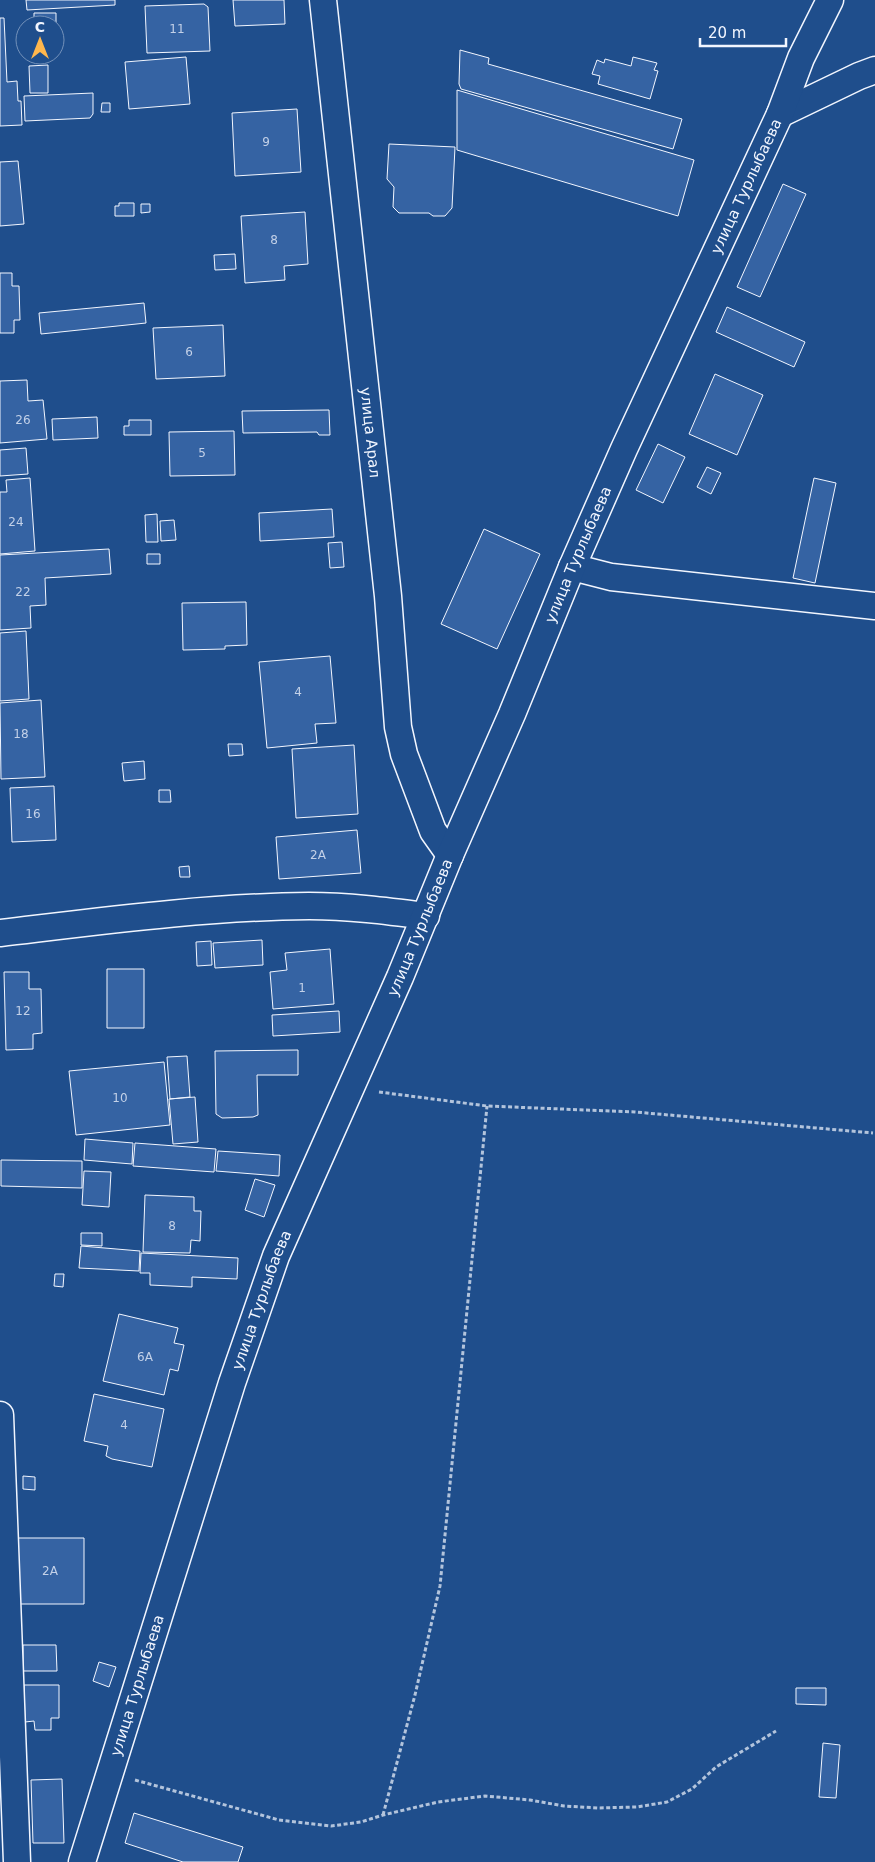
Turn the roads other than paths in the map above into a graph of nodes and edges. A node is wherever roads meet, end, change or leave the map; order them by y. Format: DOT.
graph roads {
  1 [pos="323,0"];
  2 [pos="830,0"];
  3 [pos="875,70"];
  4 [pos="780,114"];
  5 [pos="572,567"];
  6 [pos="875,606"];
  7 [pos="450,855"];
  8 [pos="426,916"];
  9 [pos="0,932"];
  10 [pos="0,1415"];
  11 [pos="17,1862"];
  12 [pos="82,1862"];
  1 -- 7 [label="street, улица Арал"];
  2 -- 4 [label="street"];
  3 -- 4 [label="street, улица Турлыбаева"];
  4 -- 5 [label="street, улица Турлыбаева"];
  5 -- 6 [label="street"];
  5 -- 7 [label="street, улица Турлыбаева"];
  7 -- 8 [label="street, улица Турлыбаева"];
  8 -- 9 [label="street"];
  8 -- 12 [label="street, улица Турлыбаева"];
  10 -- 11 [label="street"];
}
